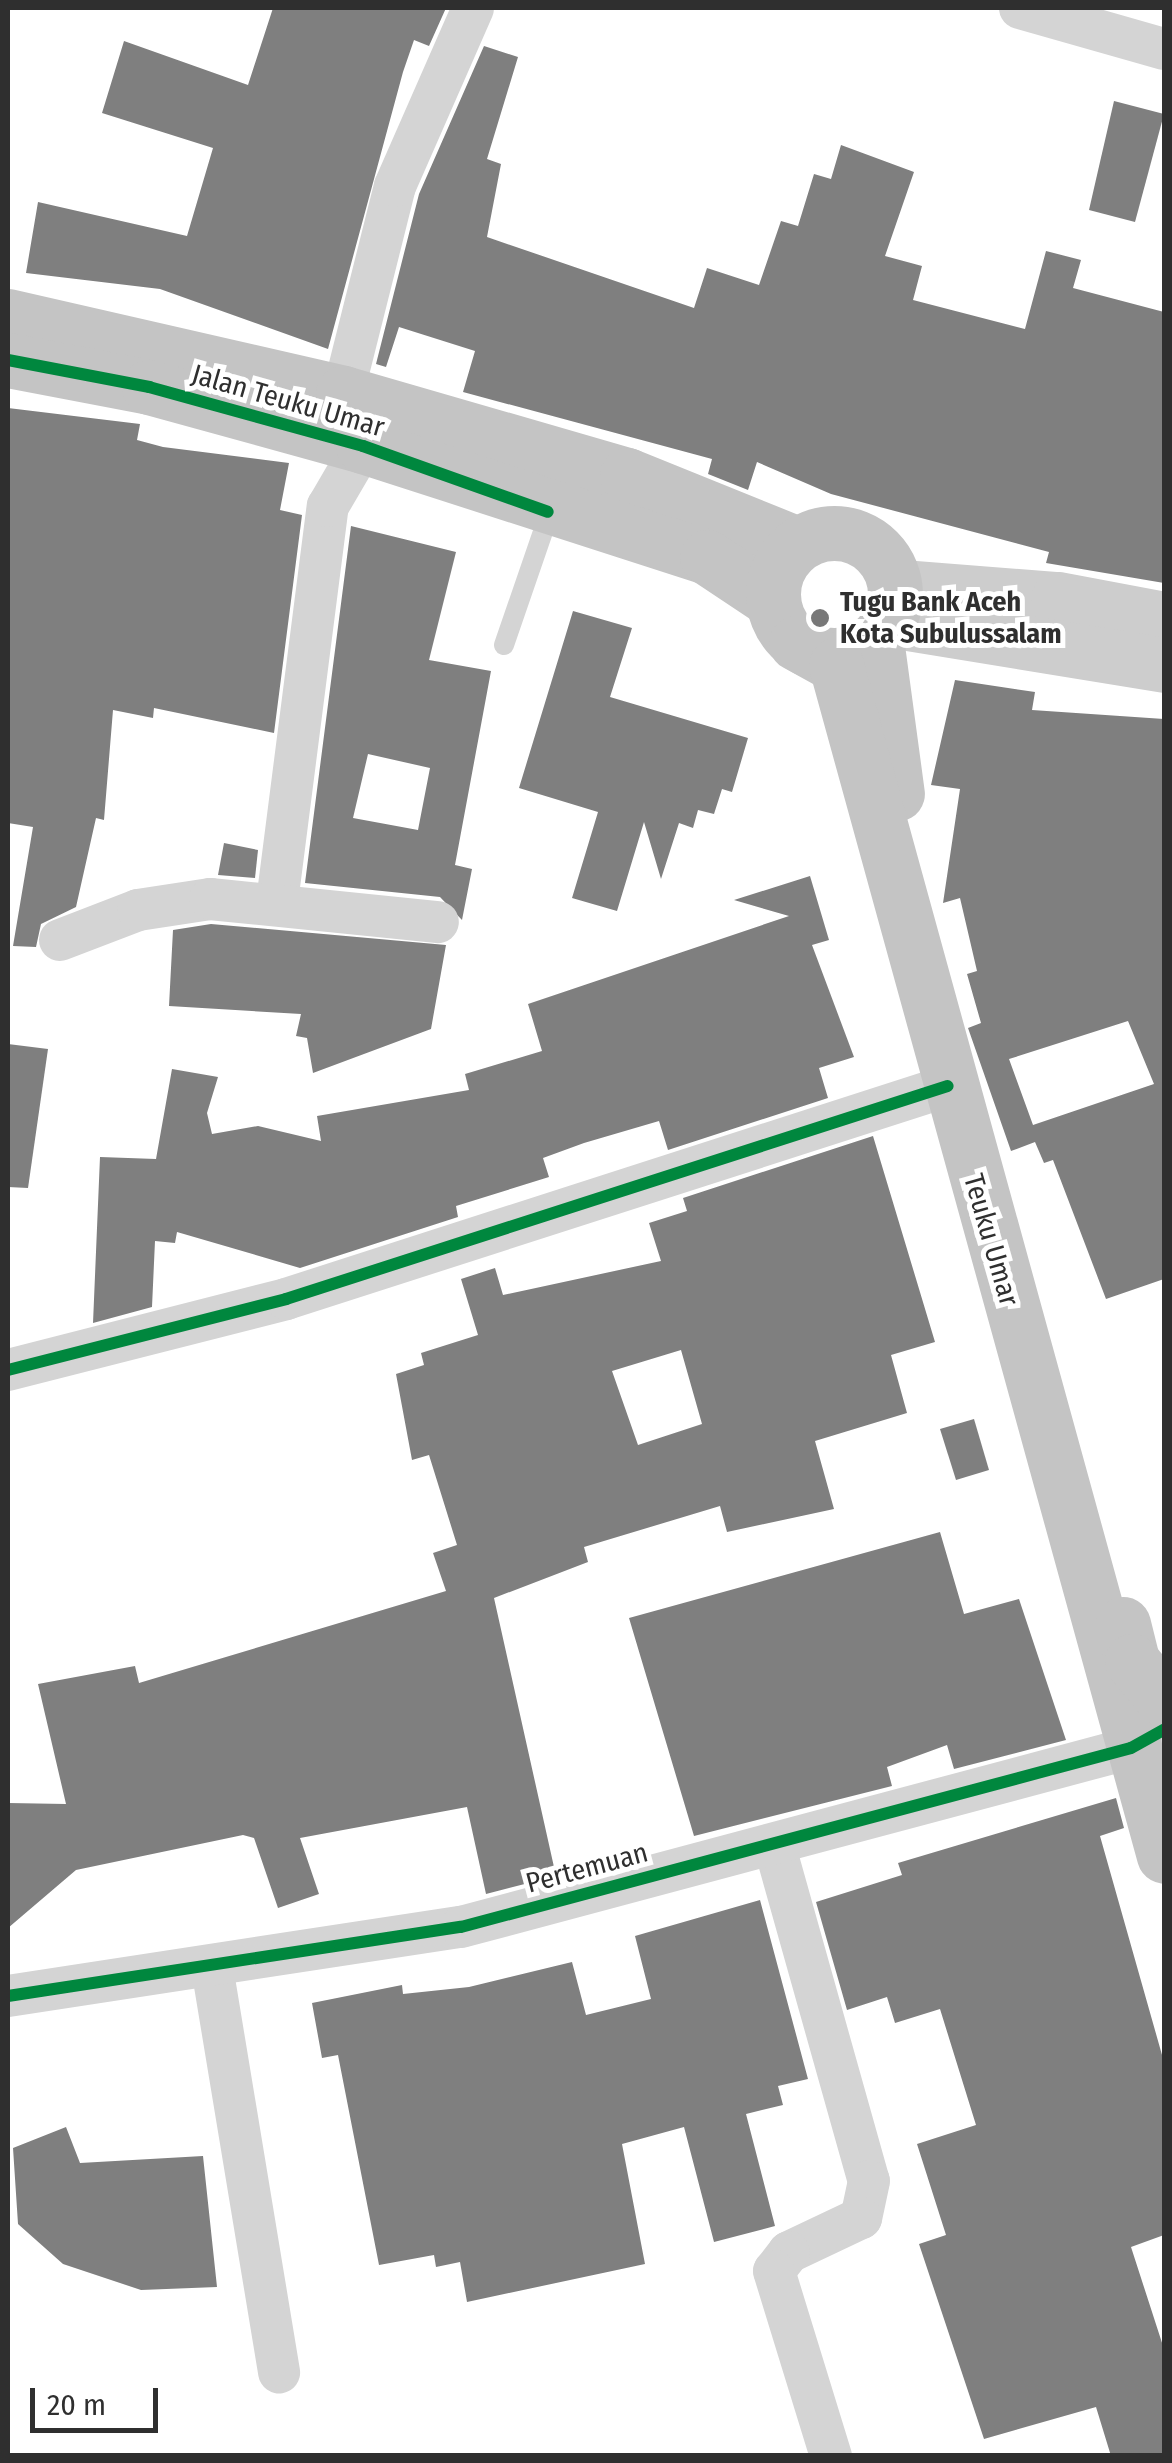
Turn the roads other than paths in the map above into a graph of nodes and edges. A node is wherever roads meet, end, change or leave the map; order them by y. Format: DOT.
graph roads {
  1 [pos="473,8"];
  2 [pos="1020,8"];
  3 [pos="1164,49"];
  4 [pos="8,316"];
  5 [pos="8,360"];
  6 [pos="343,393"];
  7 [pos="363,446"];
  8 [pos="548,512"];
  9 [pos="798,544"];
  10 [pos="887,616"];
  11 [pos="1164,620"];
  12 [pos="785,622"];
  13 [pos="504,645"];
  14 [pos="1164,665"];
  15 [pos="277,902"];
  16 [pos="438,922"];
  17 [pos="60,940"];
  18 [pos="948,1086"];
  19 [pos="8,1370"];
  20 [pos="1154,1671"];
  21 [pos="1148,1739"];
  22 [pos="774,1844"];
  23 [pos="1164,1856"];
  24 [pos="212,1967"];
  25 [pos="8,1996"];
  26 [pos="280,2372"];
  27 [pos="831,2456"];
  1 -- 6 [label="street"];
  2 -- 3 [label="street"];
  4 -- 6 [label="highway"];
  5 -- 7 [label="highway, Jalan Teuku Umar"];
  6 -- 9 [label="highway"];
  7 -- 8 [label="highway, Jalan Teuku Umar"];
  7 -- 15 [label="street"];
  8 -- 12 [label="highway, Teuku Umar"];
  8 -- 13 [label="lane"];
  9 -- 10 [label="highway"];
  9 -- 12 [label="highway"];
  10 -- 11 [label="main road"];
  10 -- 12 [label="highway"];
  10 -- 14 [label="main road"];
  10 -- 20 [label="highway"];
  12 -- 18 [label="highway, Teuku Umar"];
  15 -- 16 [label="street"];
  15 -- 17 [label="street"];
  18 -- 19 [label="street"];
  18 -- 21 [label="highway, Teuku Umar"];
  21 -- 22 [label="street, Pertemuan"];
  21 -- 23 [label="highway, Teuku Umar"];
  22 -- 24 [label="street, Pertemuan"];
  22 -- 27 [label="street"];
  24 -- 25 [label="street, Pertemuan"];
  24 -- 26 [label="street"];
}
